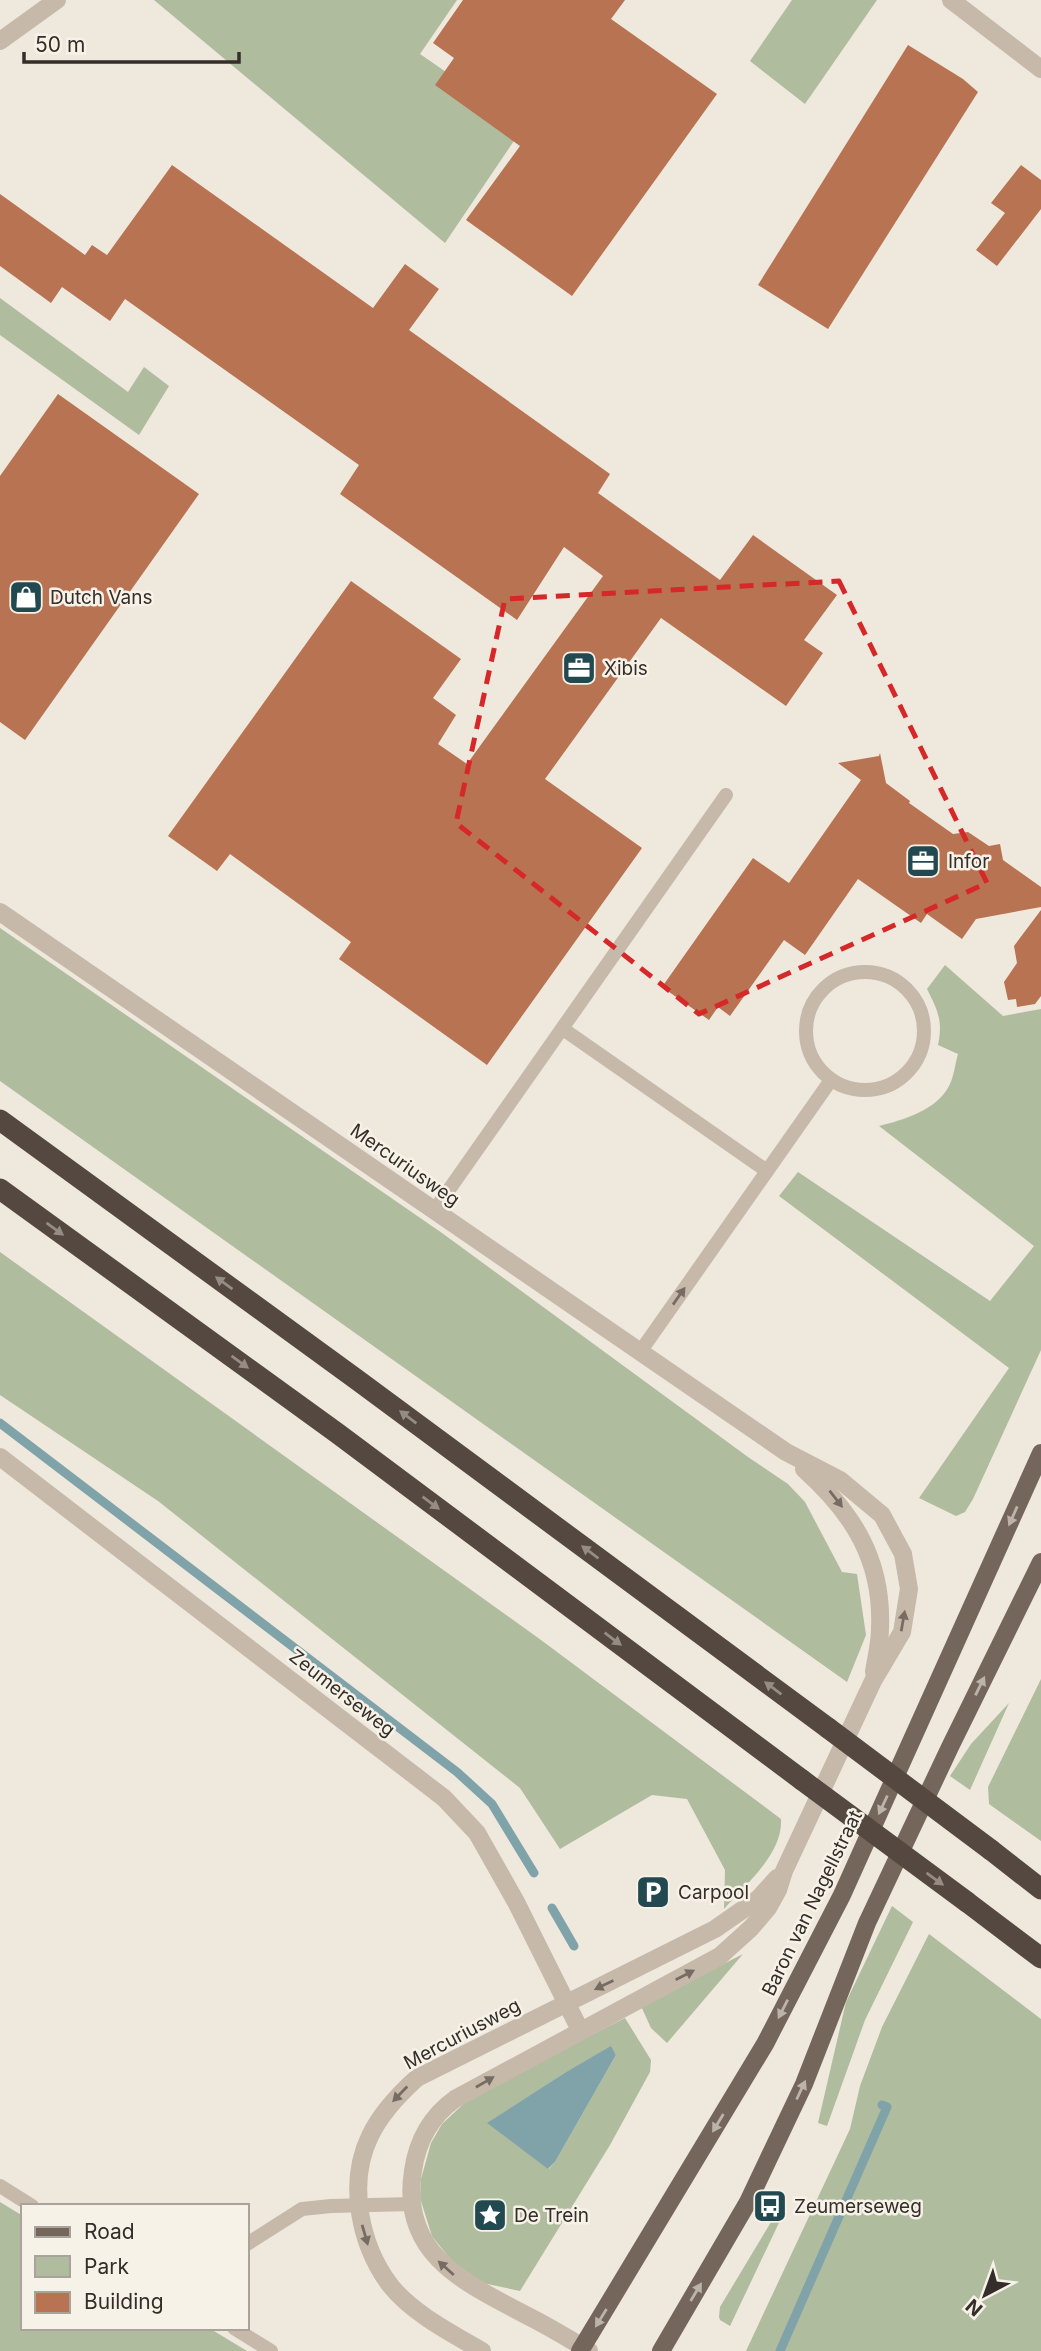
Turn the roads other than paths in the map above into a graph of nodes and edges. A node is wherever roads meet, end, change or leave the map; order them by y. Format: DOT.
graph roads {
  1 [pos="57,0"];
  2 [pos="951,0"];
  3 [pos="0,41"];
  4 [pos="1041,69"];
  5 [pos="726,795"];
  6 [pos="0,912"];
  7 [pos="563,1029"];
  8 [pos="831,1080"];
  9 [pos="0,1120"];
  10 [pos="767,1171"];
  11 [pos="0,1189"];
  12 [pos="434,1211"];
  13 [pos="640,1352"];
  14 [pos="786,1452"];
  15 [pos="1041,1453"];
  16 [pos="0,1457"];
  17 [pos="1041,1562"];
  18 [pos="873,1681"];
  19 [pos="784,1871"];
  20 [pos="1037,1884"];
  21 [pos="1012,1936"];
  22 [pos="1041,1958"];
  23 [pos="1041,1968"];
  24 [pos="567,2003"];
  25 [pos="580,2030"];
  26 [pos="0,2186"];
  27 [pos="30,2204"];
  28 [pos="412,2204"];
  29 [pos="360,2206"];
  30 [pos="248,2243"];
  31 [pos="237,2330"];
  32 [pos="584,2350"];
  33 [pos="271,2351"];
  34 [pos="482,2351"];
  35 [pos="661,2351"];
  1 -- 3 [label="street"];
  2 -- 4 [label="street"];
  5 -- 7 [label="lane"];
  6 -- 12 [label="street, Mercuriusweg"];
  7 -- 10 [label="lane"];
  7 -- 12 [label="lane"];
  8 -- 8 [label="lane"];
  8 -- 10 [label="lane"];
  20 -- 9 [label="highway, one-way, bridge"];
  13 -- 10 [label="lane, one-way"];
  11 -- 21 [label="highway, one-way, bridge"];
  12 -- 13 [label="street, Mercuriusweg"];
  13 -- 14 [label="street, Mercuriusweg"];
  14 -- 18 [label="street, Mercuriusweg, one-way"];
  18 -- 14 [label="street, Mercuriusweg, one-way"];
  15 -- 32 [label="main road, Baron van Nagellstraat, one-way"];
  16 -- 24 [label="street, Zeumerseweg"];
  35 -- 17 [label="main road, one-way"];
  18 -- 19 [label="street, Mercuriusweg"];
  19 -- 24 [label="street, Mercuriusweg, one-way"];
  25 -- 19 [label="street, Mercuriusweg, one-way"];
  21 -- 22 [label="highway"];
  21 -- 23 [label="highway"];
  24 -- 25 [label="street, Zeumerseweg"];
  24 -- 29 [label="street, Mercuriusweg, one-way"];
  28 -- 25 [label="street, Mercuriusweg, one-way"];
  26 -- 27 [label="lane"];
  28 -- 29 [label="lane"];
  32 -- 28 [label="street, Mercuriusweg, one-way"];
  29 -- 30 [label="lane"];
  29 -- 34 [label="street, Mercuriusweg, one-way"];
  31 -- 33 [label="lane"];
}
